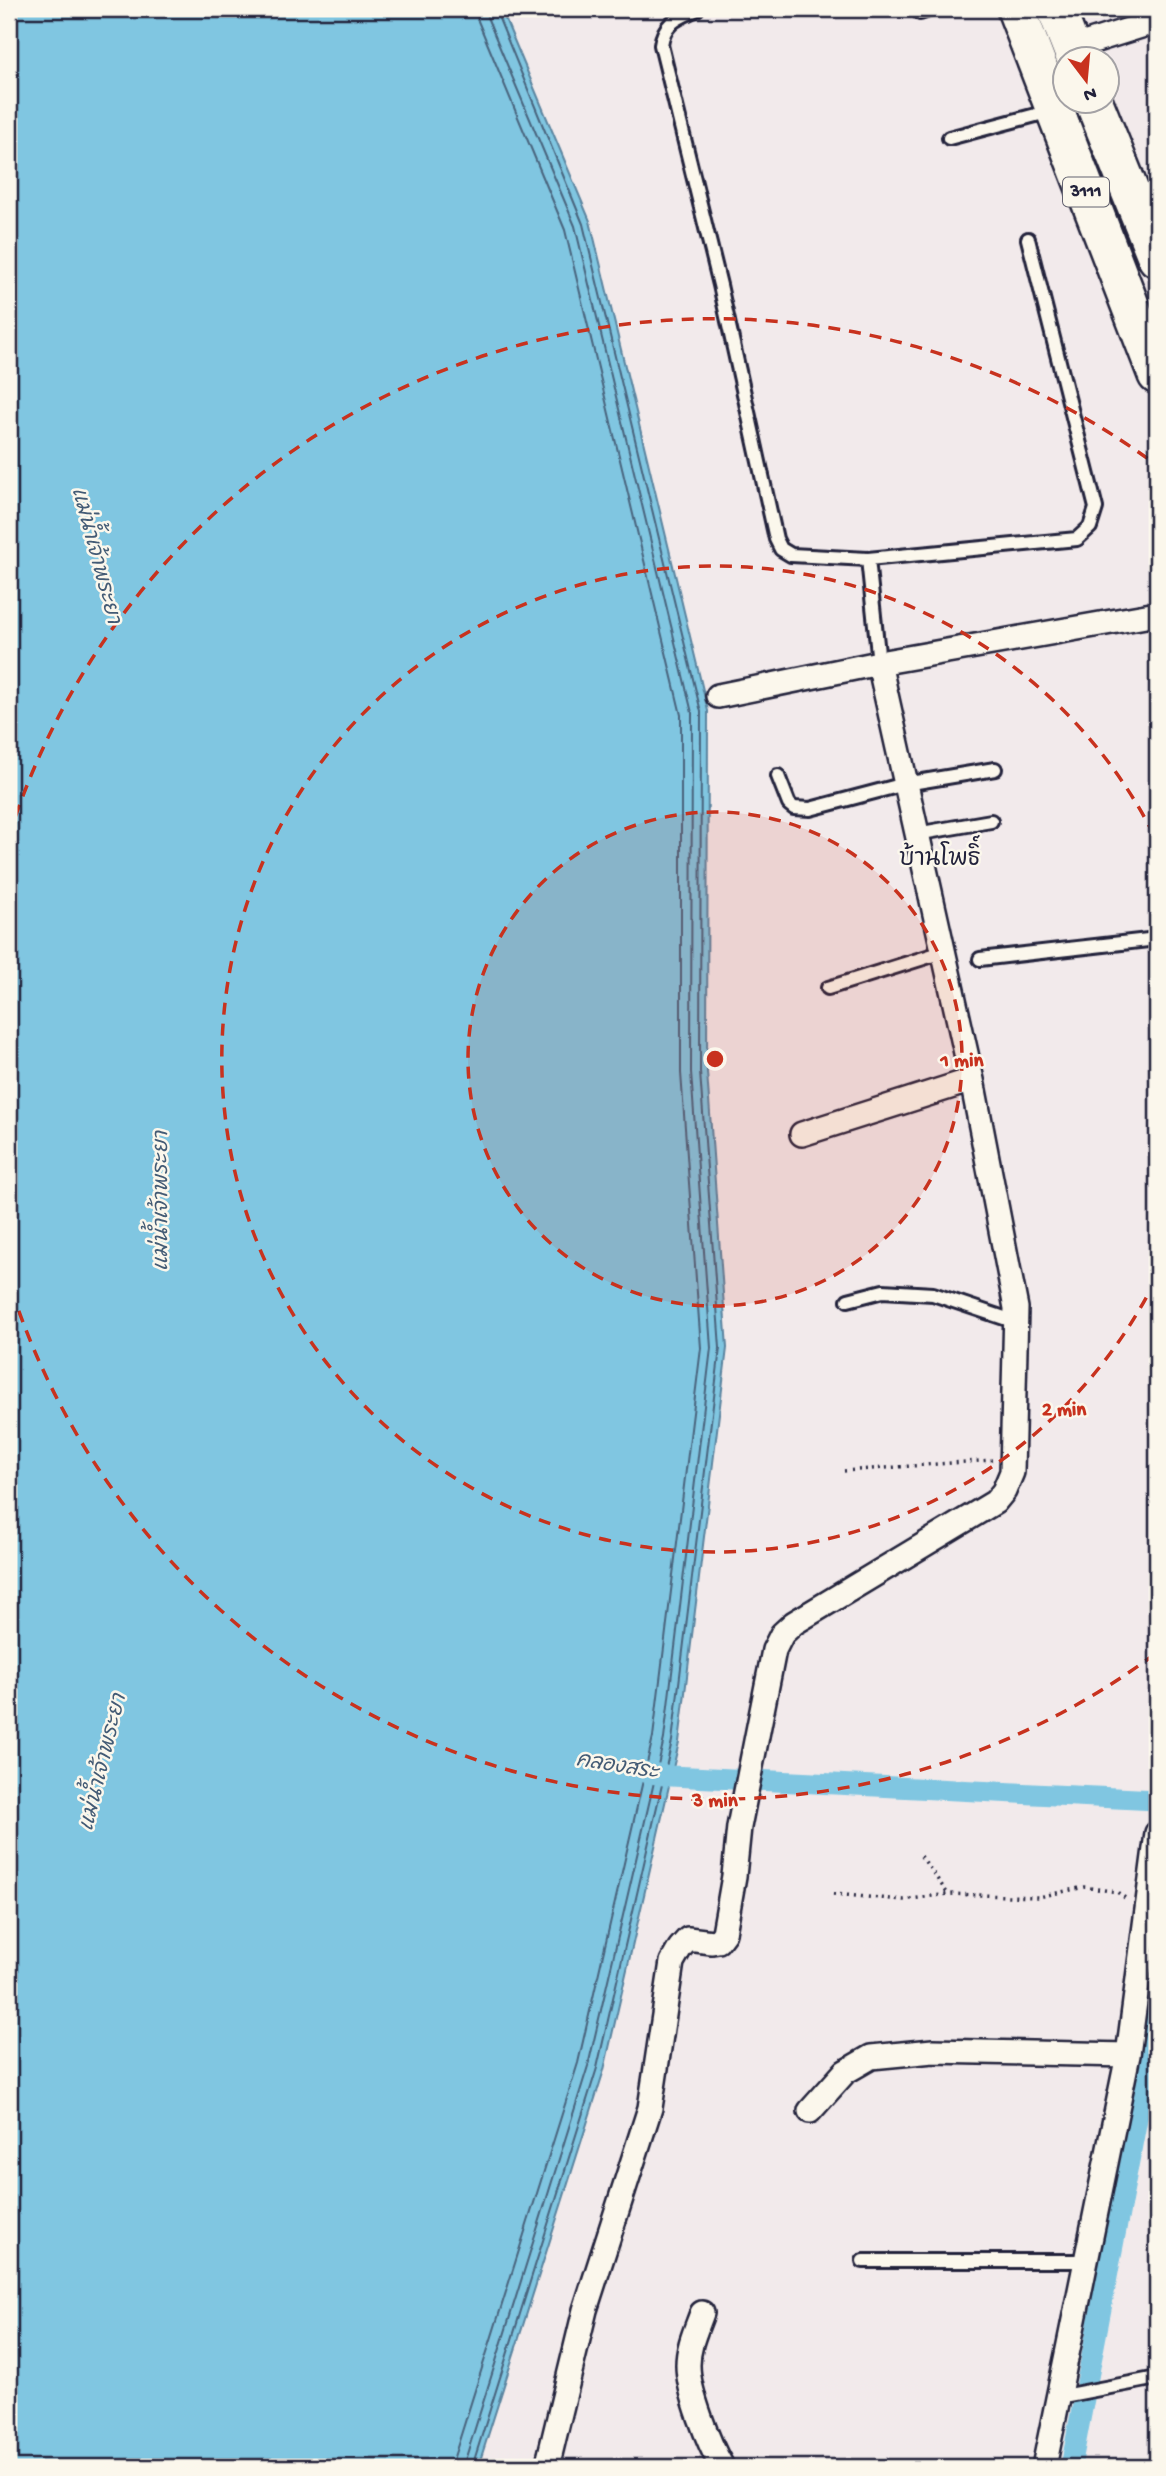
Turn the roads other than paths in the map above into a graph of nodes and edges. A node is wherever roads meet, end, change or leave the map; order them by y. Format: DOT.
graph roads {
  1 [pos="697,9"];
  2 [pos="1016,9"];
  3 [pos="1056,9"];
  4 [pos="1157,21"];
  5 [pos="1071,46"];
  6 [pos="1094,46"];
  7 [pos="1050,97"];
  8 [pos="1050,111"];
  9 [pos="1057,116"];
  10 [pos="1100,116"];
  11 [pos="950,138"];
  12 [pos="1028,239"];
  13 [pos="1157,258"];
  14 [pos="1157,375"];
  15 [pos="868,559"];
  16 [pos="1157,614"];
  17 [pos="878,663"];
  18 [pos="718,696"];
  19 [pos="995,769"];
  20 [pos="778,776"];
  21 [pos="905,784"];
  22 [pos="991,821"];
  23 [pos="916,834"];
  24 [pos="1157,939"];
  25 [pos="943,952"];
  26 [pos="981,959"];
  27 [pos="828,989"];
  28 [pos="972,1080"];
  29 [pos="802,1134"];
  30 [pos="848,1300"];
  31 [pos="1016,1322"];
  32 [pos="1157,1838"];
  33 [pos="1128,2054"];
  34 [pos="810,2111"];
  35 [pos="863,2261"];
  36 [pos="1086,2261"];
  37 [pos="702,2313"];
  38 [pos="1157,2378"];
  39 [pos="1058,2397"];
  40 [pos="547,2467"];
  41 [pos="722,2467"];
  42 [pos="1044,2467"];
  1 -- 15 [label="lane"];
  2 -- 7 [label="main road, 3111"];
  3 -- 5 [label="main road"];
  4 -- 6 [label="street"];
  8 -- 11 [label="lane"];
  9 -- 14 [label="main road, 3111"];
  10 -- 13 [label="main road, 3111"];
  12 -- 15 [label="lane"];
  15 -- 17 [label="lane"];
  16 -- 17 [label="street"];
  17 -- 18 [label="street"];
  17 -- 21 [label="street"];
  19 -- 21 [label="lane"];
  20 -- 21 [label="lane"];
  21 -- 23 [label="street"];
  22 -- 23 [label="lane"];
  23 -- 25 [label="street"];
  24 -- 26 [label="lane"];
  25 -- 27 [label="lane"];
  25 -- 28 [label="street"];
  28 -- 29 [label="street"];
  28 -- 31 [label="street"];
  30 -- 31 [label="lane"];
  31 -- 40 [label="street"];
  32 -- 33 [label="street"];
  33 -- 34 [label="street"];
  33 -- 36 [label="street"];
  35 -- 36 [label="lane"];
  36 -- 39 [label="street"];
  37 -- 41 [label="street"];
  38 -- 39 [label="lane"];
  39 -- 42 [label="street"];
}
